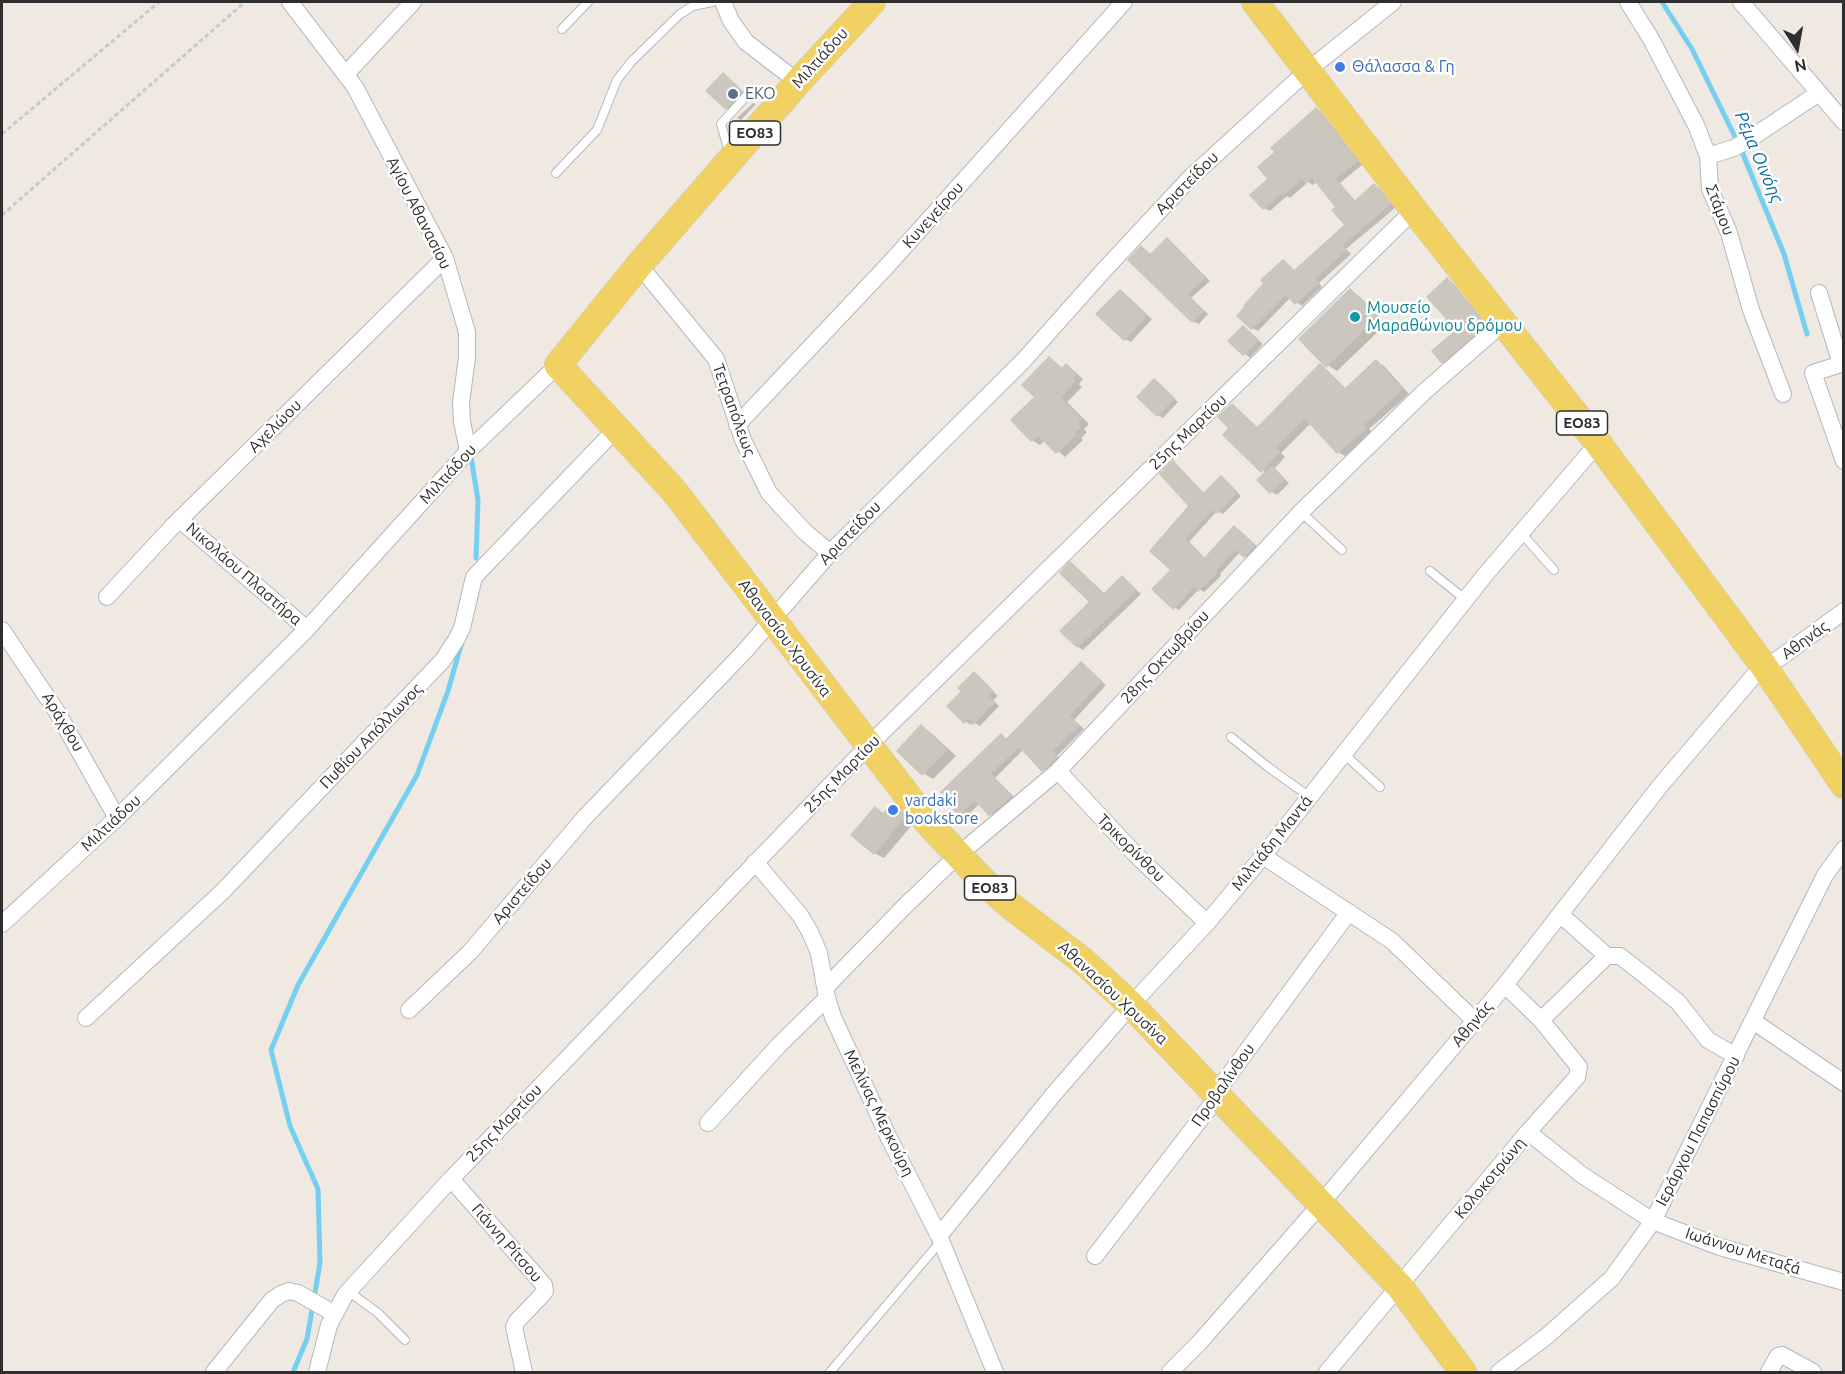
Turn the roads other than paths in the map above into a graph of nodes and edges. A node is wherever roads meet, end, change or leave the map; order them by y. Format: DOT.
graph roads {
  1 [pos="290,2"];
  2 [pos="413,2"];
  3 [pos="588,2"];
  4 [pos="712,2"];
  5 [pos="723,2"];
  6 [pos="872,2"];
  7 [pos="1124,2"];
  8 [pos="1255,2"];
  9 [pos="1393,2"];
  10 [pos="1628,2"];
  11 [pos="1741,2"];
  12 [pos="562,28"];
  13 [pos="1307,71"];
  14 [pos="346,74"];
  15 [pos="792,89"];
  16 [pos="1819,93"];
  17 [pos="1844,122"];
  18 [pos="1708,156"];
  19 [pos="556,173"];
  20 [pos="1414,210"];
  21 [pos="445,258"];
  22 [pos="639,265"];
  23 [pos="1820,293"];
  24 [pos="1503,323"];
  25 [pos="1842,364"];
  26 [pos="558,365"];
  27 [pos="1783,394"];
  28 [pos="737,425"];
  29 [pos="617,428"];
  30 [pos="1598,442"];
  31 [pos="468,451"];
  32 [pos="1844,461"];
  33 [pos="1301,513"];
  34 [pos="180,520"];
  35 [pos="1521,533"];
  36 [pos="1342,550"];
  37 [pos="830,553"];
  38 [pos="1554,570"];
  39 [pos="1430,571"];
  40 [pos="107,597"];
  41 [pos="1466,600"];
  42 [pos="1844,611"];
  43 [pos="771,620"];
  44 [pos="307,629"];
  45 [pos="2,630"];
  46 [pos="1764,667"];
  47 [pos="1231,737"];
  48 [pos="868,746"];
  49 [pos="1344,754"];
  50 [pos="1058,771"];
  51 [pos="1844,785"];
  52 [pos="1380,787"];
  53 [pos="1310,796"];
  54 [pos="117,818"];
  55 [pos="1844,849"];
  56 [pos="957,856"];
  57 [pos="1263,856"];
  58 [pos="755,862"];
  59 [pos="1349,912"];
  60 [pos="1561,915"];
  61 [pos="1207,922"];
  62 [pos="2,923"];
  63 [pos="1607,956"];
  64 [pos="1505,985"];
  65 [pos="826,993"];
  66 [pos="1131,1005"];
  67 [pos="409,1010"];
  68 [pos="86,1018"];
  69 [pos="1541,1020"];
  70 [pos="1475,1021"];
  71 [pos="1753,1021"];
  72 [pos="1736,1056"];
  73 [pos="1844,1083"];
  74 [pos="1217,1095"];
  75 [pos="708,1123"];
  76 [pos="1528,1132"];
  77 [pos="451,1179"];
  78 [pos="1320,1204"];
  79 [pos="1653,1221"];
  80 [pos="940,1238"];
  81 [pos="1095,1256"];
  82 [pos="1844,1282"];
  83 [pos="1400,1287"];
  84 [pos="348,1292"];
  85 [pos="333,1313"];
  86 [pos="405,1340"];
  87 [pos="992,1370"];
  88 [pos="214,1372"];
  89 [pos="317,1372"];
  90 [pos="524,1372"];
  91 [pos="830,1372"];
  92 [pos="1170,1372"];
  93 [pos="1327,1372"];
  94 [pos="1463,1372"];
  95 [pos="1499,1372"];
  96 [pos="1769,1372"];
  97 [pos="1813,1372"];
  1 -- 14 [label="street, Αγίου Αθανασίου"];
  2 -- 14 [label="street"];
  3 -- 12 [label="lane"];
  4 -- 19 [label="lane"];
  5 -- 15 [label="street"];
  6 -- 15 [label="main road, Μιλτιάδου / ΕΟ83"];
  7 -- 28 [label="street, Κυνεγείρου"];
  8 -- 13 [label="main road, ΕΟ83"];
  9 -- 13 [label="street"];
  10 -- 18 [label="street, Στάμου"];
  11 -- 16 [label="street"];
  13 -- 20 [label="main road, ΕΟ83"];
  13 -- 37 [label="street, Αριστείδου"];
  14 -- 21 [label="street, Αγίου Αθανασίου"];
  15 -- 22 [label="main road, Μιλτιάδου / ΕΟ83"];
  16 -- 17 [label="street"];
  16 -- 18 [label="street"];
  18 -- 27 [label="street, Στάμου"];
  20 -- 24 [label="main road, ΕΟ83"];
  20 -- 48 [label="street, 25ης Μαρτίου"];
  21 -- 31 [label="street, Αγίου Αθανασίου"];
  21 -- 34 [label="street, Αχελώου"];
  22 -- 26 [label="main road, Μιλτιάδου / ΕΟ83"];
  22 -- 28 [label="street, Τετραπόλεως"];
  23 -- 25 [label="street"];
  24 -- 30 [label="main road, ΕΟ83"];
  24 -- 33 [label="street, 28ης Οκτωβρίου"];
  25 -- 32 [label="street"];
  26 -- 29 [label="main road, Αθανασίου Χρυσίνα / ΕΟ83"];
  26 -- 31 [label="street, Μιλτιάδου"];
  28 -- 37 [label="street, Τετραπόλεως"];
  29 -- 43 [label="main road, Αθανασίου Χρυσίνα / ΕΟ83"];
  29 -- 68 [label="street, Πυθίου Απόλλωνος"];
  30 -- 35 [label="street, Μιλτιάδη Μαντά"];
  30 -- 46 [label="main road, ΕΟ83"];
  31 -- 44 [label="street, Μιλτιάδου"];
  33 -- 36 [label="lane"];
  33 -- 50 [label="street, 28ης Οκτωβρίου"];
  34 -- 40 [label="street, Αχελώου"];
  34 -- 44 [label="street, Νικολάου Πλαστήρα"];
  35 -- 38 [label="lane"];
  35 -- 41 [label="street, Μιλτιάδη Μαντά"];
  37 -- 43 [label="street, Αριστείδου"];
  39 -- 41 [label="lane"];
  41 -- 49 [label="street, Μιλτιάδη Μαντά"];
  42 -- 46 [label="street, Αθηνάς"];
  43 -- 48 [label="main road, Αθανασίου Χρυσίνα / ΕΟ83"];
  43 -- 67 [label="street, Αριστείδου"];
  44 -- 54 [label="street, Μιλτιάδου"];
  45 -- 54 [label="street, Αράχθου"];
  46 -- 51 [label="main road, ΕΟ83"];
  46 -- 60 [label="street, Αθηνάς"];
  47 -- 53 [label="lane"];
  48 -- 56 [label="main road, Αθανασίου Χρυσίνα / ΕΟ83"];
  48 -- 58 [label="street, 25ης Μαρτίου"];
  49 -- 52 [label="lane"];
  49 -- 53 [label="street, Μιλτιάδη Μαντά"];
  50 -- 56 [label="street, 28ης Οκτωβρίου"];
  50 -- 61 [label="street, Τρικορίνθου"];
  53 -- 57 [label="street, Μιλτιάδη Μαντά"];
  54 -- 62 [label="street, Μιλτιάδου"];
  55 -- 71 [label="street, Ιεράρχου Παπασπύρου"];
  56 -- 65 [label="street, 28ης Οκτωβρίου"];
  56 -- 66 [label="main road, Αθανασίου Χρυσίνα / ΕΟ83"];
  57 -- 59 [label="street"];
  57 -- 61 [label="street, Μιλτιάδη Μαντά"];
  58 -- 65 [label="street, Μελίνας Μερκούρη"];
  58 -- 77 [label="street, 25ης Μαρτίου"];
  59 -- 70 [label="street"];
  59 -- 74 [label="street, Προβαλίνθου"];
  60 -- 63 [label="street"];
  60 -- 64 [label="street, Αθηνάς"];
  61 -- 66 [label="street, Μιλτιάδη Μαντά"];
  63 -- 69 [label="street"];
  63 -- 72 [label="street"];
  64 -- 69 [label="street, Κολοκοτρώνη"];
  64 -- 70 [label="street, Αθηνάς"];
  65 -- 75 [label="street, 28ης Οκτωβρίου"];
  65 -- 80 [label="street, Μελίνας Μερκούρη"];
  66 -- 74 [label="main road, Αθανασίου Χρυσίνα / ΕΟ83"];
  66 -- 80 [label="street, Μιλτιάδη Μαντά"];
  69 -- 76 [label="street, Κολοκοτρώνη"];
  70 -- 78 [label="street, Αθηνάς"];
  71 -- 72 [label="street, Ιεράρχου Παπασπύρου"];
  71 -- 73 [label="street"];
  72 -- 79 [label="street, Ιεράρχου Παπασπύρου"];
  74 -- 78 [label="main road, Αθανασίου Χρυσίνα / ΕΟ83"];
  74 -- 81 [label="street, Προβαλίνθου"];
  76 -- 79 [label="street, Ιωάννου Μεταξά"];
  76 -- 83 [label="street, Κολοκοτρώνη"];
  77 -- 84 [label="street, 25ης Μαρτίου"];
  77 -- 90 [label="street, Γιάννη Ρίτσου"];
  78 -- 83 [label="main road, Αθανασίου Χρυσίνα / ΕΟ83"];
  78 -- 92 [label="street, Αθηνάς"];
  79 -- 82 [label="street, Ιωάννου Μεταξά"];
  79 -- 95 [label="street, Ιεράρχου Παπασπύρου"];
  80 -- 87 [label="street, Μελίνας Μερκούρη"];
  80 -- 91 [label="lane"];
  83 -- 93 [label="street, Κολοκοτρώνη"];
  83 -- 94 [label="main road, Αθανασίου Χρυσίνα / ΕΟ83"];
  84 -- 85 [label="street, 25ης Μαρτίου"];
  84 -- 86 [label="lane"];
  85 -- 88 [label="street"];
  85 -- 89 [label="street, 25ης Μαρτίου"];
  96 -- 97 [label="street"];
}
